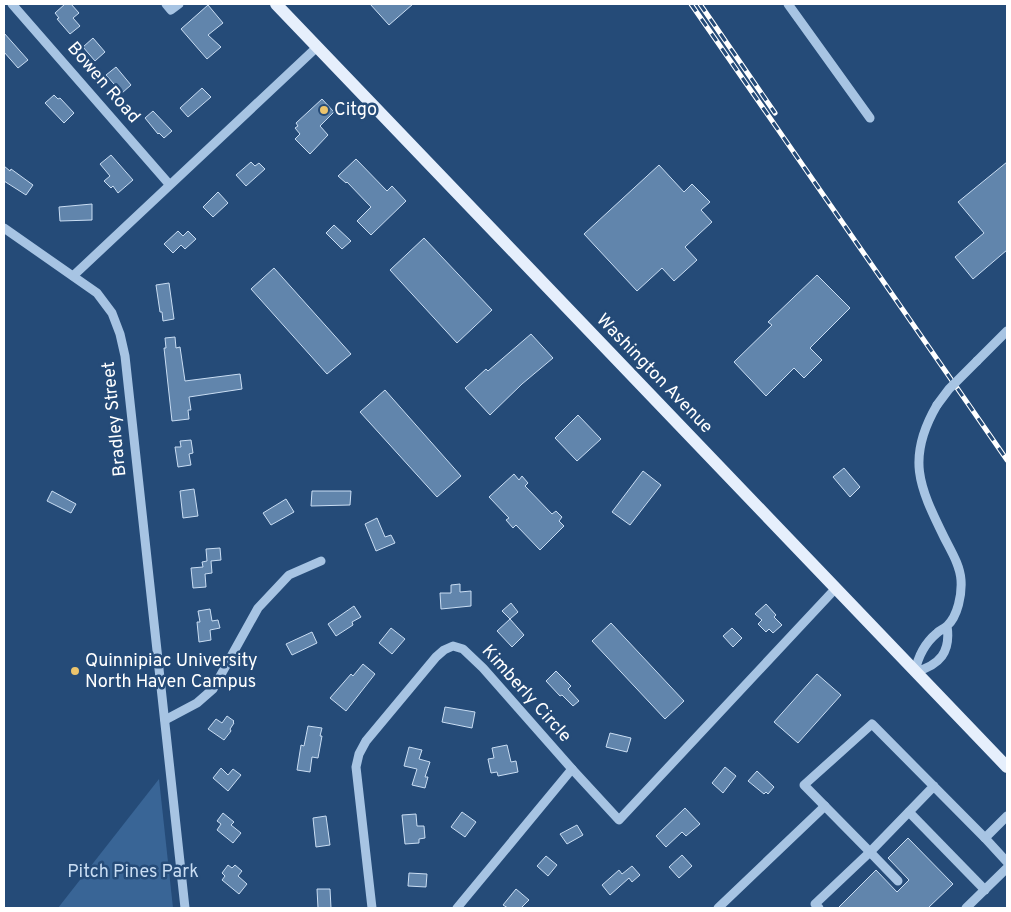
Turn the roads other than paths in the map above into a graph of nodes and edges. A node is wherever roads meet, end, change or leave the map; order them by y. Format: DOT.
graph roads {
  1 [pos="12,4"];
  2 [pos="166,4"];
  3 [pos="179,4"];
  4 [pos="276,4"];
  5 [pos="788,4"];
  6 [pos="317,47"];
  7 [pos="870,118"];
  8 [pos="169,184"];
  9 [pos="4,228"];
  10 [pos="73,276"];
  11 [pos="1007,331"];
  12 [pos="321,561"];
  13 [pos="836,588"];
  14 [pos="947,626"];
  15 [pos="915,672"];
  16 [pos="164,720"];
  17 [pos="1007,767"];
  18 [pos="572,769"];
  19 [pos="934,786"];
  20 [pos="825,806"];
  21 [pos="909,812"];
  22 [pos="1007,816"];
  23 [pos="985,838"];
  24 [pos="870,852"];
  25 [pos="1007,862"];
  26 [pos="1007,868"];
  27 [pos="898,881"];
  28 [pos="985,890"];
  29 [pos="815,907"];
  30 [pos="185,908"];
  31 [pos="372,908"];
  32 [pos="457,908"];
  33 [pos="718,908"];
  34 [pos="966,908"];
  1 -- 8 [label="street, Bowen Road"];
  2 -- 3 [label="street"];
  4 -- 6 [label="main road, Washington Avenue"];
  5 -- 7 [label="street"];
  6 -- 8 [label="street"];
  6 -- 13 [label="main road, Washington Avenue"];
  8 -- 10 [label="street"];
  9 -- 10 [label="street, Bradley Street"];
  10 -- 16 [label="street, Bradley Street"];
  11 -- 14 [label="street, bridge"];
  12 -- 16 [label="street"];
  13 -- 15 [label="main road, Washington Avenue"];
  13 -- 18 [label="street, Kimberly Circle"];
  14 -- 15 [label="street"];
  14 -- 15 [label="street"];
  15 -- 17 [label="main road, Washington Avenue"];
  16 -- 30 [label="street, Bradley Street"];
  18 -- 31 [label="street, Kimberly Circle"];
  18 -- 32 [label="street, Kimberly Circle"];
  19 -- 20 [label="street"];
  19 -- 21 [label="street"];
  19 -- 23 [label="street"];
  20 -- 24 [label="street"];
  20 -- 33 [label="street"];
  21 -- 24 [label="street"];
  21 -- 28 [label="street"];
  22 -- 23 [label="street"];
  23 -- 25 [label="street"];
  24 -- 27 [label="street"];
  24 -- 29 [label="street"];
  26 -- 28 [label="street"];
  28 -- 34 [label="street"];
}
